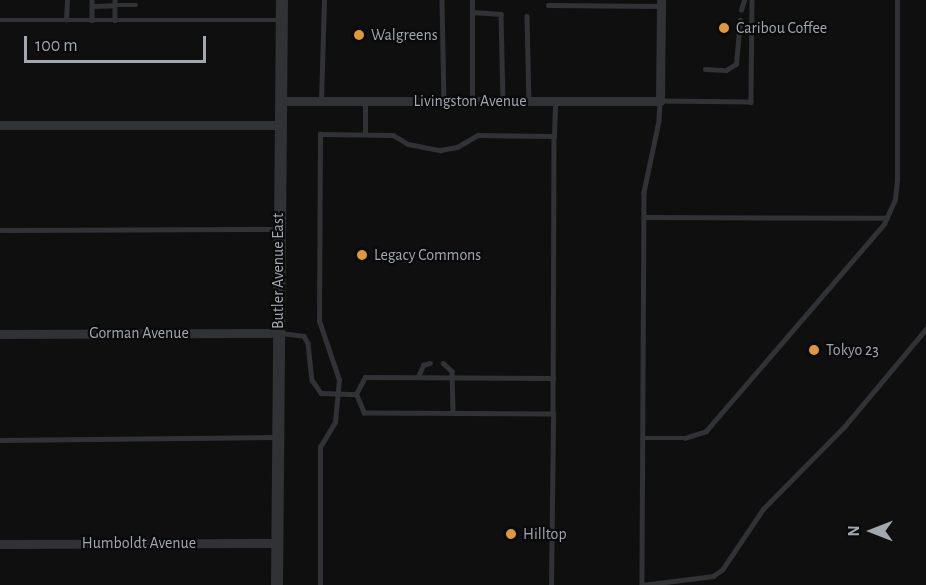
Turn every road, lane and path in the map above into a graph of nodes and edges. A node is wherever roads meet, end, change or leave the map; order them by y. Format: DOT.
graph roads {
  1 [pos="66,0"];
  2 [pos="282,0"];
  3 [pos="324,0"];
  4 [pos="442,0"];
  5 [pos="472,0"];
  6 [pos="744,0"];
  7 [pos="752,0"];
  8 [pos="897,0"];
  9 [pos="92,3"];
  10 [pos="115,3"];
  11 [pos="661,3"];
  12 [pos="136,5"];
  13 [pos="548,5"];
  14 [pos="741,10"];
  15 [pos="472,12"];
  16 [pos="527,16"];
  17 [pos="0,20"];
  18 [pos="66,20"];
  19 [pos="92,20"];
  20 [pos="115,20"];
  21 [pos="282,20"];
  22 [pos="740,20"];
  23 [pos="705,69"];
  24 [pos="281,101"];
  25 [pos="321,101"];
  26 [pos="365,101"];
  27 [pos="444,101"];
  28 [pos="472,101"];
  29 [pos="503,101"];
  30 [pos="529,101"];
  31 [pos="555,101"];
  32 [pos="660,101"];
  33 [pos="0,125"];
  34 [pos="280,125"];
  35 [pos="365,134"];
  36 [pos="554,136"];
  37 [pos="644,217"];
  38 [pos="888,219"];
  39 [pos="278,229"];
  40 [pos="0,230"];
  41 [pos="926,328"];
  42 [pos="278,333"];
  43 [pos="0,334"];
  44 [pos="430,363"];
  45 [pos="442,363"];
  46 [pos="418,377"];
  47 [pos="453,378"];
  48 [pos="554,378"];
  49 [pos="339,394"];
  50 [pos="356,394"];
  51 [pos="453,413"];
  52 [pos="553,414"];
  53 [pos="278,437"];
  54 [pos="644,438"];
  55 [pos="0,440"];
  56 [pos="277,543"];
  57 [pos="0,544"];
  58 [pos="277,585"];
  59 [pos="320,585"];
  60 [pos="551,585"];
  1 -- 18 [label="lane"];
  2 -- 21 [label="street, Butler Avenue East"];
  3 -- 25 [label="lane"];
  4 -- 27 [label="lane"];
  5 -- 15 [label="lane"];
  6 -- 14 [label="lane"];
  7 -- 32 [label="lane"];
  8 -- 38 [label="lane"];
  9 -- 10 [label="lane"];
  9 -- 19 [label="lane"];
  10 -- 12 [label="lane"];
  10 -- 20 [label="lane"];
  11 -- 13 [label="lane"];
  11 -- 32 [label="street"];
  15 -- 28 [label="lane"];
  15 -- 29 [label="lane"];
  16 -- 30 [label="lane"];
  17 -- 18 [label="lane"];
  18 -- 19 [label="lane"];
  19 -- 20 [label="lane"];
  20 -- 21 [label="lane"];
  21 -- 24 [label="street, Butler Avenue East"];
  22 -- 23 [label="lane"];
  24 -- 25 [label="street, Livingston Avenue"];
  24 -- 34 [label="street, Butler Avenue East"];
  25 -- 26 [label="street, Livingston Avenue"];
  26 -- 27 [label="street, Livingston Avenue"];
  26 -- 35 [label="lane"];
  27 -- 28 [label="street, Livingston Avenue"];
  28 -- 29 [label="street, Livingston Avenue"];
  29 -- 30 [label="street, Livingston Avenue"];
  30 -- 31 [label="street, Livingston Avenue"];
  31 -- 32 [label="street, Livingston Avenue"];
  31 -- 36 [label="lane"];
  32 -- 37 [label="lane"];
  33 -- 34 [label="street"];
  34 -- 39 [label="street, Butler Avenue East"];
  35 -- 36 [label="lane"];
  35 -- 49 [label="lane"];
  36 -- 48 [label="lane"];
  37 -- 38 [label="lane"];
  37 -- 54 [label="lane"];
  38 -- 54 [label="lane"];
  39 -- 40 [label="lane"];
  39 -- 42 [label="street, Butler Avenue East"];
  41 -- 54 [label="lane"];
  42 -- 43 [label="street, Gorman Avenue"];
  42 -- 49 [label="lane"];
  42 -- 53 [label="street, Butler Avenue East"];
  44 -- 46 [label="lane"];
  45 -- 47 [label="lane"];
  46 -- 47 [label="lane"];
  46 -- 50 [label="lane"];
  47 -- 48 [label="lane"];
  47 -- 51 [label="lane"];
  48 -- 52 [label="lane"];
  49 -- 50 [label="lane"];
  49 -- 59 [label="lane"];
  50 -- 51 [label="lane"];
  51 -- 52 [label="lane"];
  52 -- 60 [label="lane"];
  53 -- 55 [label="lane"];
  53 -- 56 [label="street, Butler Avenue East"];
  56 -- 57 [label="street, Humboldt Avenue"];
  56 -- 58 [label="street, Butler Avenue East"];
}
